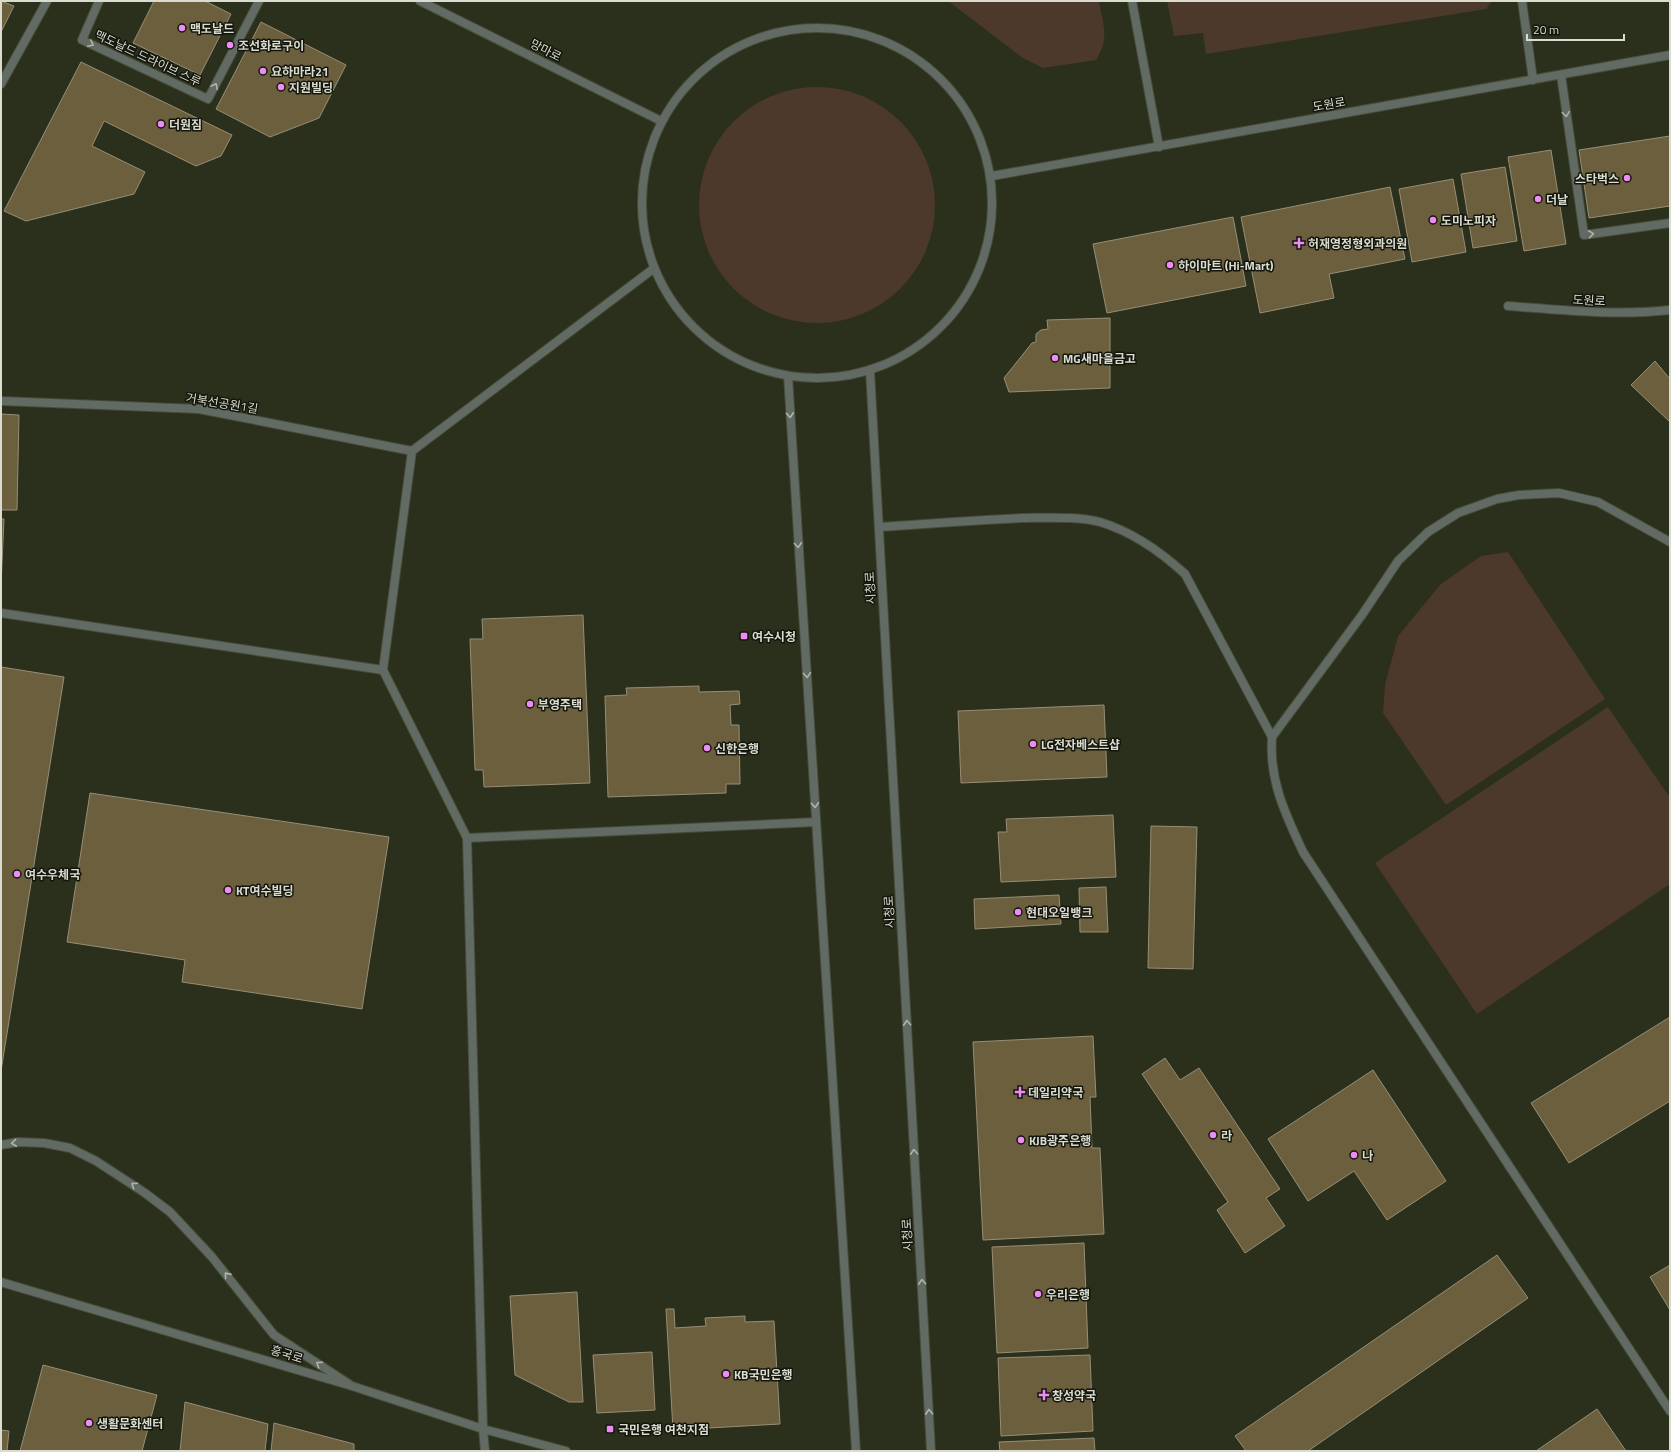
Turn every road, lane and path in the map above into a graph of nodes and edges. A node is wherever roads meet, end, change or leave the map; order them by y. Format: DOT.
graph roads {
  1 [pos="47,1"];
  2 [pos="99,1"];
  3 [pos="259,1"];
  4 [pos="420,1"];
  5 [pos="1132,1"];
  6 [pos="1522,1"];
  7 [pos="1670,55"];
  8 [pos="1561,75"];
  9 [pos="1533,80"];
  10 [pos="1,84"];
  11 [pos="661,122"];
  12 [pos="1159,147"];
  13 [pos="992,176"];
  14 [pos="1670,223"];
  15 [pos="653,269"];
  16 [pos="1508,306"];
  17 [pos="1670,310"];
  18 [pos="870,371"];
  19 [pos="788,376"];
  20 [pos="1,402"];
  21 [pos="412,451"];
  22 [pos="879,527"];
  23 [pos="1670,542"];
  24 [pos="1,613"];
  25 [pos="383,670"];
  26 [pos="1272,737"];
  27 [pos="816,822"];
  28 [pos="467,838"];
  29 [pos="1,1145"];
  30 [pos="1,1282"];
  31 [pos="352,1386"];
  32 [pos="1670,1411"];
  33 [pos="483,1429"];
  34 [pos="485,1451"];
  35 [pos="566,1451"];
  36 [pos="856,1451"];
  37 [pos="931,1451"];
  1 -- 10 [label="street"];
  2 -- 3 [label="street, 맥도날드 드라이브 스루, one-way"];
  4 -- 11 [label="street, 망마로"];
  5 -- 12 [label="street"];
  6 -- 9 [label="street"];
  7 -- 8 [label="street, 도원로"];
  8 -- 9 [label="street, 도원로"];
  8 -- 14 [label="street, one-way"];
  9 -- 12 [label="street, 도원로"];
  11 -- 13 [label="street"];
  11 -- 15 [label="street"];
  12 -- 13 [label="street, 도원로"];
  13 -- 18 [label="street"];
  15 -- 19 [label="street"];
  15 -- 21 [label="street"];
  16 -- 17 [label="street, 도원로"];
  18 -- 19 [label="street"];
  18 -- 22 [label="street, 시청로"];
  19 -- 27 [label="street, one-way"];
  20 -- 21 [label="street, 거북선공원1길"];
  21 -- 25 [label="street"];
  22 -- 26 [label="street"];
  37 -- 22 [label="street, 시청로, one-way"];
  23 -- 26 [label="street"];
  24 -- 25 [label="street"];
  25 -- 28 [label="street"];
  26 -- 32 [label="street"];
  27 -- 28 [label="street"];
  27 -- 36 [label="street"];
  28 -- 33 [label="street"];
  31 -- 29 [label="street, one-way"];
  30 -- 31 [label="street, 흥국로"];
  31 -- 33 [label="street, 흥국로"];
  33 -- 34 [label="street"];
  33 -- 35 [label="street, 흥국로"];
}
